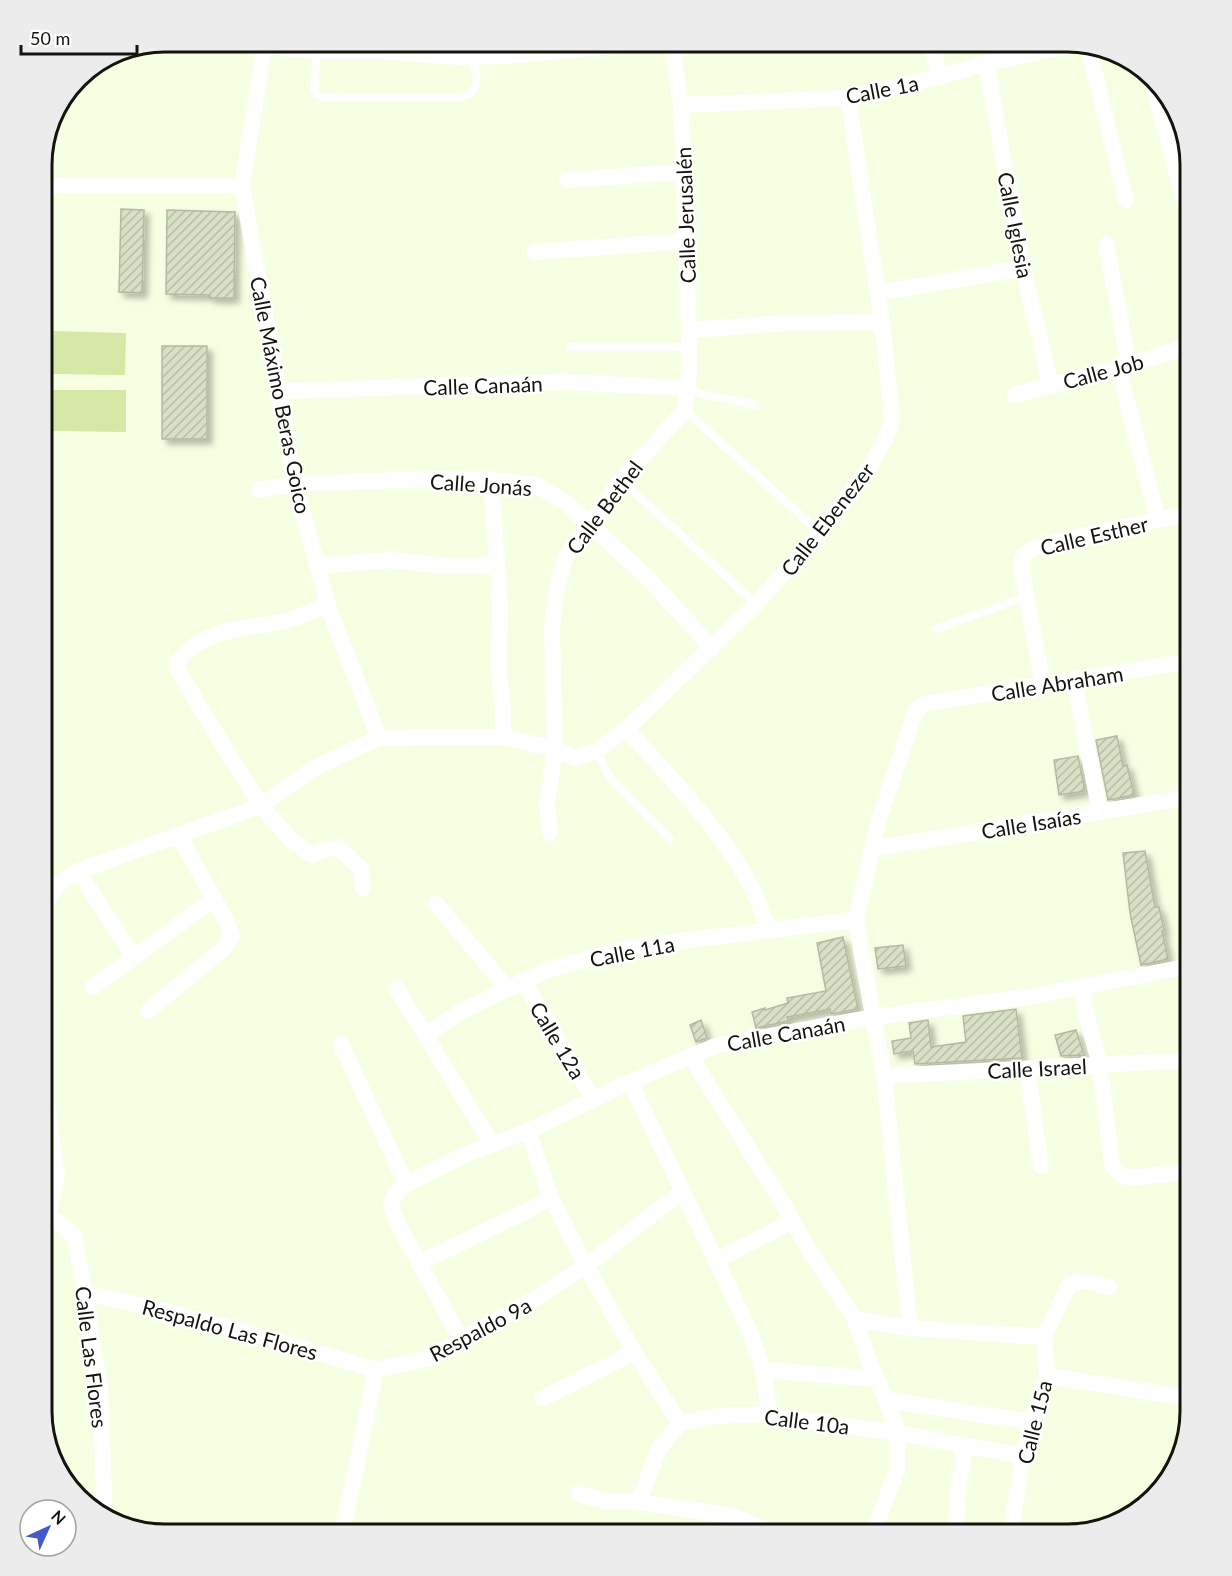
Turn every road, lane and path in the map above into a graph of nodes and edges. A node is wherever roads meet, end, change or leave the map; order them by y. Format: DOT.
graph roads {
  1 [pos="263,52"];
  2 [pos="317,52"];
  3 [pos="398,52"];
  4 [pos="491,52"];
  5 [pos="673,53"];
  6 [pos="934,53"];
  7 [pos="1030,53"];
  8 [pos="1090,55"];
  9 [pos="472,57"];
  10 [pos="986,63"];
  11 [pos="939,77"];
  12 [pos="848,98"];
  13 [pos="1157,98"];
  14 [pos="681,105"];
  15 [pos="683,172"];
  16 [pos="567,180"];
  17 [pos="1180,185"];
  18 [pos="53,186"];
  19 [pos="242,186"];
  20 [pos="1126,200"];
  21 [pos="686,241"];
  22 [pos="1106,244"];
  23 [pos="534,252"];
  24 [pos="1023,268"];
  25 [pos="878,293"];
  26 [pos="882,322"];
  27 [pos="689,330"];
  28 [pos="571,347"];
  29 [pos="689,347"];
  30 [pos="1180,349"];
  31 [pos="1123,367"];
  32 [pos="1051,386"];
  33 [pos="688,388"];
  34 [pos="279,391"];
  35 [pos="1015,395"];
  36 [pos="756,405"];
  37 [pos="685,410"];
  38 [pos="491,480"];
  39 [pos="621,480"];
  40 [pos="295,484"];
  41 [pos="258,490"];
  42 [pos="1180,515"];
  43 [pos="1158,520"];
  44 [pos="588,524"];
  45 [pos="820,533"];
  46 [pos="318,566"];
  47 [pos="497,566"];
  48 [pos="1027,596"];
  49 [pos="328,603"];
  50 [pos="756,604"];
  51 [pos="936,629"];
  52 [pos="712,648"];
  53 [pos="1180,663"];
  54 [pos="1074,680"];
  55 [pos="1043,685"];
  56 [pos="627,729"];
  57 [pos="503,737"];
  58 [pos="379,738"];
  59 [pos="555,749"];
  60 [pos="597,751"];
  61 [pos="1180,799"];
  62 [pos="261,806"];
  63 [pos="1100,812"];
  64 [pos="550,833"];
  65 [pos="179,836"];
  66 [pos="670,839"];
  67 [pos="872,849"];
  68 [pos="78,871"];
  69 [pos="363,888"];
  70 [pos="52,892"];
  71 [pos="214,899"];
  72 [pos="436,904"];
  73 [pos="856,920"];
  74 [pos="769,931"];
  75 [pos="134,957"];
  76 [pos="1180,968"];
  77 [pos="515,985"];
  78 [pos="1083,986"];
  79 [pos="93,987"];
  80 [pos="397,989"];
  81 [pos="148,1011"];
  82 [pos="873,1017"];
  83 [pos="425,1035"];
  84 [pos="341,1044"];
  85 [pos="690,1056"];
  86 [pos="1180,1061"];
  87 [pos="1100,1065"];
  88 [pos="1027,1069"];
  89 [pos="884,1076"];
  90 [pos="630,1082"];
  91 [pos="593,1099"];
  92 [pos="528,1131"];
  93 [pos="52,1141"];
  94 [pos="492,1144"];
  95 [pos="1041,1166"];
  96 [pos="1180,1172"];
  97 [pos="406,1184"];
  98 [pos="52,1191"];
  99 [pos="681,1192"];
  100 [pos="551,1198"];
  101 [pos="52,1219"];
  102 [pos="793,1221"];
  103 [pos="715,1261"];
  104 [pos="419,1263"];
  105 [pos="586,1266"];
  106 [pos="1109,1287"];
  107 [pos="84,1293"];
  108 [pos="855,1319"];
  109 [pos="910,1329"];
  110 [pos="1044,1337"];
  111 [pos="462,1341"];
  112 [pos="634,1352"];
  113 [pos="376,1370"];
  114 [pos="763,1370"];
  115 [pos="1047,1376"];
  116 [pos="877,1379"];
  117 [pos="1180,1396"];
  118 [pos="543,1398"];
  119 [pos="886,1400"];
  120 [pos="770,1416"];
  121 [pos="1031,1422"];
  122 [pos="680,1423"];
  123 [pos="898,1433"];
  124 [pos="965,1447"];
  125 [pos="1023,1456"];
  126 [pos="577,1493"];
  127 [pos="639,1502"];
  128 [pos="105,1505"];
  129 [pos="344,1524"];
  130 [pos="752,1524"];
  131 [pos="877,1524"];
  132 [pos="956,1524"];
  133 [pos="1012,1524"];
  1 -- 19 [label="street, Calle Máximo Beras Goico"];
  2 -- 9 [label="lane"];
  3 -- 9 [label="street"];
  4 -- 9 [label="street"];
  5 -- 14 [label="street, Calle Jerusalén"];
  6 -- 11 [label="street"];
  7 -- 10 [label="street, Calle 1a"];
  8 -- 20 [label="street"];
  10 -- 11 [label="street, Calle 1a"];
  10 -- 24 [label="street, Calle Iglesia"];
  11 -- 12 [label="street, Calle 1a"];
  12 -- 14 [label="street, Calle 1a"];
  12 -- 25 [label="street, Calle Ebenezer"];
  13 -- 17 [label="street"];
  14 -- 15 [label="street, Calle Jerusalén"];
  15 -- 16 [label="street"];
  15 -- 21 [label="street, Calle Jerusalén"];
  18 -- 19 [label="street"];
  19 -- 34 [label="street, Calle Máximo Beras Goico"];
  21 -- 23 [label="street"];
  21 -- 27 [label="street, Calle Jerusalén"];
  22 -- 31 [label="street"];
  24 -- 25 [label="street"];
  24 -- 32 [label="street, Calle Iglesia"];
  25 -- 26 [label="street, Calle Ebenezer"];
  26 -- 27 [label="street"];
  26 -- 45 [label="street, Calle Ebenezer"];
  27 -- 29 [label="street, Calle Jerusalén"];
  28 -- 29 [label="lane"];
  29 -- 33 [label="street, Calle Jerusalén"];
  30 -- 31 [label="street, Calle Job"];
  31 -- 32 [label="street, Calle Job"];
  31 -- 43 [label="street"];
  32 -- 35 [label="street, Calle Job"];
  33 -- 34 [label="street, Calle Canaán"];
  33 -- 36 [label="lane"];
  33 -- 37 [label="street"];
  34 -- 40 [label="street, Calle Máximo Beras Goico"];
  37 -- 39 [label="street, Calle Bethel"];
  37 -- 45 [label="lane"];
  38 -- 40 [label="street, Calle Jonás"];
  38 -- 44 [label="street, Calle Jonás"];
  38 -- 47 [label="street"];
  39 -- 44 [label="street, Calle Bethel"];
  39 -- 50 [label="lane"];
  40 -- 41 [label="street, Calle Jonás"];
  40 -- 46 [label="street, Calle Máximo Beras Goico"];
  42 -- 43 [label="street, Calle Esther"];
  43 -- 48 [label="street, Calle Esther"];
  44 -- 52 [label="street, Calle Jonás"];
  44 -- 59 [label="street, Calle Bethel"];
  45 -- 50 [label="street, Calle Ebenezer"];
  46 -- 47 [label="street"];
  46 -- 49 [label="street, Calle Máximo Beras Goico"];
  47 -- 57 [label="street"];
  48 -- 51 [label="lane"];
  48 -- 55 [label="street, Calle Esther"];
  49 -- 58 [label="street, Calle Máximo Beras Goico"];
  49 -- 62 [label="street"];
  50 -- 52 [label="street, Calle Ebenezer"];
  52 -- 56 [label="street, Calle Ebenezer"];
  53 -- 54 [label="street, Calle Abraham"];
  54 -- 55 [label="street, Calle Abraham"];
  54 -- 63 [label="street"];
  55 -- 67 [label="street, Calle Abraham"];
  56 -- 60 [label="street, Calle Ebenezer"];
  56 -- 74 [label="street"];
  57 -- 58 [label="street, Calle Ebenezer"];
  57 -- 59 [label="street, Calle Ebenezer"];
  58 -- 62 [label="street"];
  59 -- 60 [label="street, Calle Ebenezer"];
  59 -- 64 [label="street, Calle Bethel"];
  60 -- 66 [label="lane"];
  61 -- 63 [label="street, Calle Isaías"];
  62 -- 65 [label="street"];
  62 -- 69 [label="street"];
  63 -- 67 [label="street, Calle Isaías"];
  65 -- 68 [label="street"];
  65 -- 71 [label="street"];
  67 -- 73 [label="street"];
  68 -- 70 [label="street"];
  68 -- 75 [label="street"];
  71 -- 75 [label="street"];
  71 -- 81 [label="street"];
  72 -- 77 [label="street, Calle 12a"];
  73 -- 74 [label="street, Calle 11a"];
  73 -- 82 [label="street"];
  74 -- 77 [label="street, Calle 11a"];
  75 -- 79 [label="street"];
  76 -- 78 [label="street, Calle Canaán"];
  77 -- 83 [label="street, Calle 11a"];
  77 -- 91 [label="street, Calle 12a"];
  78 -- 82 [label="street, Calle Canaán"];
  78 -- 87 [label="street"];
  80 -- 83 [label="street"];
  82 -- 85 [label="street, Calle Canaán"];
  82 -- 89 [label="street"];
  83 -- 94 [label="street"];
  84 -- 97 [label="street"];
  85 -- 90 [label="street, Calle Canaán"];
  85 -- 102 [label="street"];
  86 -- 87 [label="street, Calle Israel"];
  87 -- 88 [label="street, Calle Israel"];
  87 -- 96 [label="street"];
  88 -- 89 [label="street, Calle Israel"];
  88 -- 95 [label="street"];
  89 -- 109 [label="street"];
  90 -- 91 [label="street, Calle Canaán"];
  90 -- 99 [label="street"];
  91 -- 92 [label="street, Calle Canaán"];
  92 -- 94 [label="street, Calle Canaán"];
  92 -- 100 [label="street"];
  93 -- 98 [label="street"];
  94 -- 97 [label="street, Calle Canaán"];
  97 -- 104 [label="street"];
  99 -- 103 [label="street"];
  99 -- 105 [label="street, Respaldo 9a"];
  100 -- 104 [label="street"];
  100 -- 105 [label="street"];
  101 -- 107 [label="street, Calle Las Flores"];
  102 -- 103 [label="street"];
  102 -- 108 [label="street"];
  103 -- 114 [label="street"];
  104 -- 111 [label="street"];
  105 -- 111 [label="street, Respaldo 9a"];
  105 -- 112 [label="street"];
  106 -- 110 [label="street"];
  107 -- 113 [label="street, Respaldo Las Flores"];
  107 -- 128 [label="street, Calle Las Flores"];
  108 -- 109 [label="street"];
  108 -- 116 [label="street"];
  109 -- 110 [label="street"];
  110 -- 115 [label="street, Calle 15a"];
  111 -- 113 [label="street, Respaldo 9a"];
  112 -- 118 [label="street"];
  112 -- 122 [label="street"];
  113 -- 129 [label="street"];
  114 -- 116 [label="street"];
  114 -- 120 [label="street"];
  115 -- 117 [label="street"];
  115 -- 121 [label="street, Calle 15a"];
  116 -- 119 [label="street"];
  119 -- 121 [label="street"];
  119 -- 123 [label="street"];
  120 -- 122 [label="street, Calle 10a"];
  120 -- 123 [label="street, Calle 10a"];
  121 -- 125 [label="street, Calle 15a"];
  122 -- 127 [label="street"];
  123 -- 124 [label="street, Calle 10a"];
  123 -- 131 [label="street"];
  124 -- 125 [label="street, Calle 10a"];
  124 -- 132 [label="street"];
  125 -- 133 [label="street, Calle 15a"];
  126 -- 127 [label="street"];
  127 -- 130 [label="street"];
}
